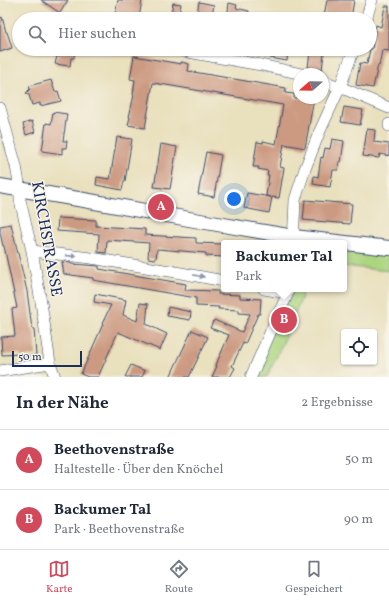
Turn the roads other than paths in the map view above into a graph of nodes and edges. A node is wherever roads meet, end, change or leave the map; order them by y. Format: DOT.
graph roads {
  1 [pos="372,0"];
  2 [pos="368,12"];
  3 [pos="213,56"];
  4 [pos="351,56"];
  5 [pos="293,72"];
  6 [pos="329,83"];
  7 [pos="340,87"];
  8 [pos="0,108"];
  9 [pos="389,108"];
  10 [pos="0,186"];
  11 [pos="20,189"];
  12 [pos="294,240"];
  13 [pos="347,244"];
  14 [pos="389,248"];
  15 [pos="32,251"];
  16 [pos="221,281"];
  17 [pos="288,292"];
  18 [pos="50,363"];
  19 [pos="0,371"];
  20 [pos="55,377"];
  21 [pos="251,377"];
  1 -- 2 [label="street"];
  3 -- 5 [label="street"];
  4 -- 7 [label="street"];
  6 -- 7 [label="street"];
  7 -- 9 [label="street"];
  7 -- 12 [label="street"];
  8 -- 11 [label="street, KIRCHSTRASSE"];
  10 -- 11 [label="main road"];
  11 -- 12 [label="main road"];
  11 -- 15 [label="street, KIRCHSTRASSE"];
  13 -- 14 [label="main road"];
  15 -- 16 [label="street, one-way"];
  15 -- 18 [label="street, KIRCHSTRASSE"];
  17 -- 21 [label="street"];
  18 -- 19 [label="street"];
  18 -- 20 [label="street, KIRCHSTRASSE"];
}
